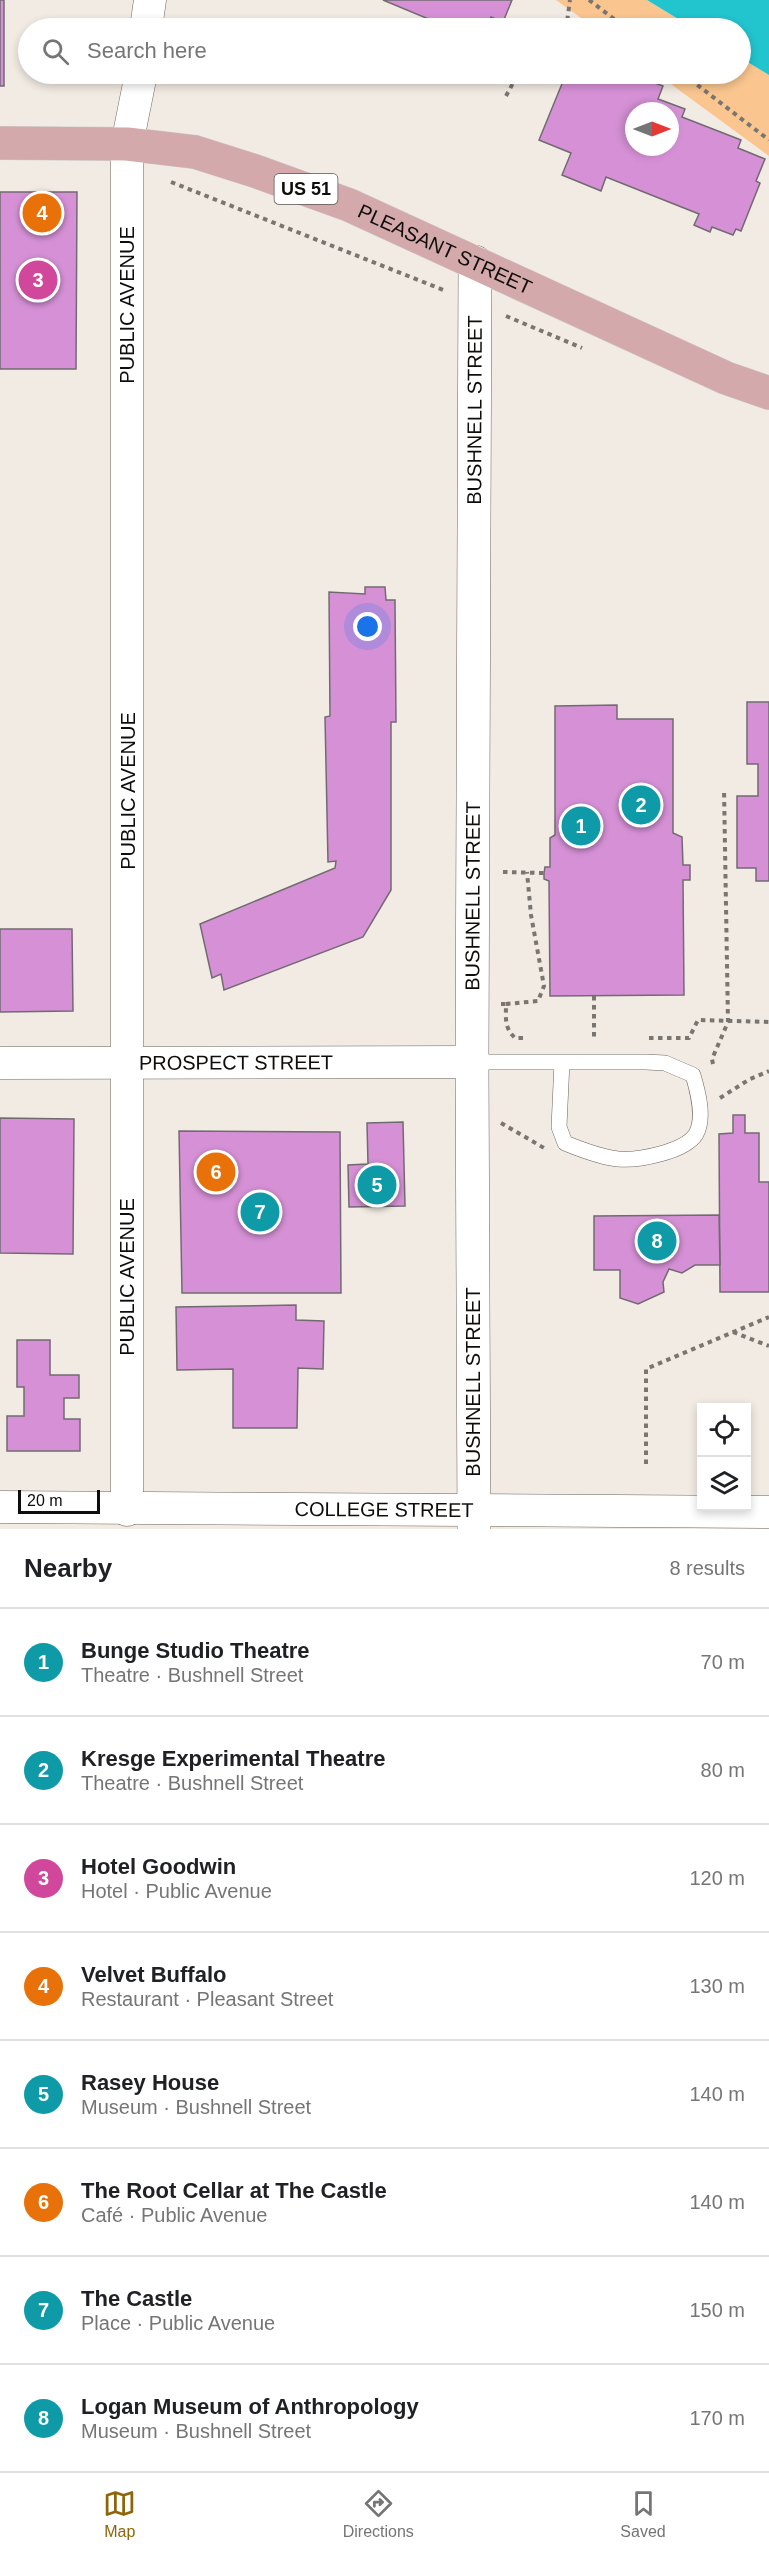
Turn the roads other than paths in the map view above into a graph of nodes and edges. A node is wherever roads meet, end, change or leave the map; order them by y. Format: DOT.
graph roads {
  1 [pos="150,0"];
  2 [pos="147,18"];
  3 [pos="139,84"];
  4 [pos="0,143"];
  5 [pos="128,144"];
  6 [pos="475,262"];
  7 [pos="769,393"];
  8 [pos="127,1062"];
  9 [pos="472,1062"];
  10 [pos="562,1062"];
  11 [pos="0,1063"];
  12 [pos="0,1508"];
  13 [pos="127,1509"];
  14 [pos="769,1512"];
  15 [pos="474,1520"];
  1 -- 2 [label="street"];
  3 -- 5 [label="street, PUBLIC AVENUE"];
  4 -- 5 [label="main road, PLEASANT STREET / US 51"];
  5 -- 6 [label="main road, PLEASANT STREET / US 51"];
  5 -- 8 [label="street, PUBLIC AVENUE"];
  6 -- 7 [label="main road, PLEASANT STREET / US 51"];
  6 -- 9 [label="street, BUSHNELL STREET"];
  8 -- 9 [label="street, PROSPECT STREET"];
  8 -- 11 [label="street, PROSPECT STREET"];
  8 -- 13 [label="street, PUBLIC AVENUE"];
  9 -- 10 [label="lane"];
  9 -- 15 [label="street, BUSHNELL STREET"];
  10 -- 10 [label="lane"];
  12 -- 13 [label="street, COLLEGE STREET"];
  13 -- 15 [label="street, COLLEGE STREET"];
  14 -- 15 [label="street, COLLEGE STREET"];
}
